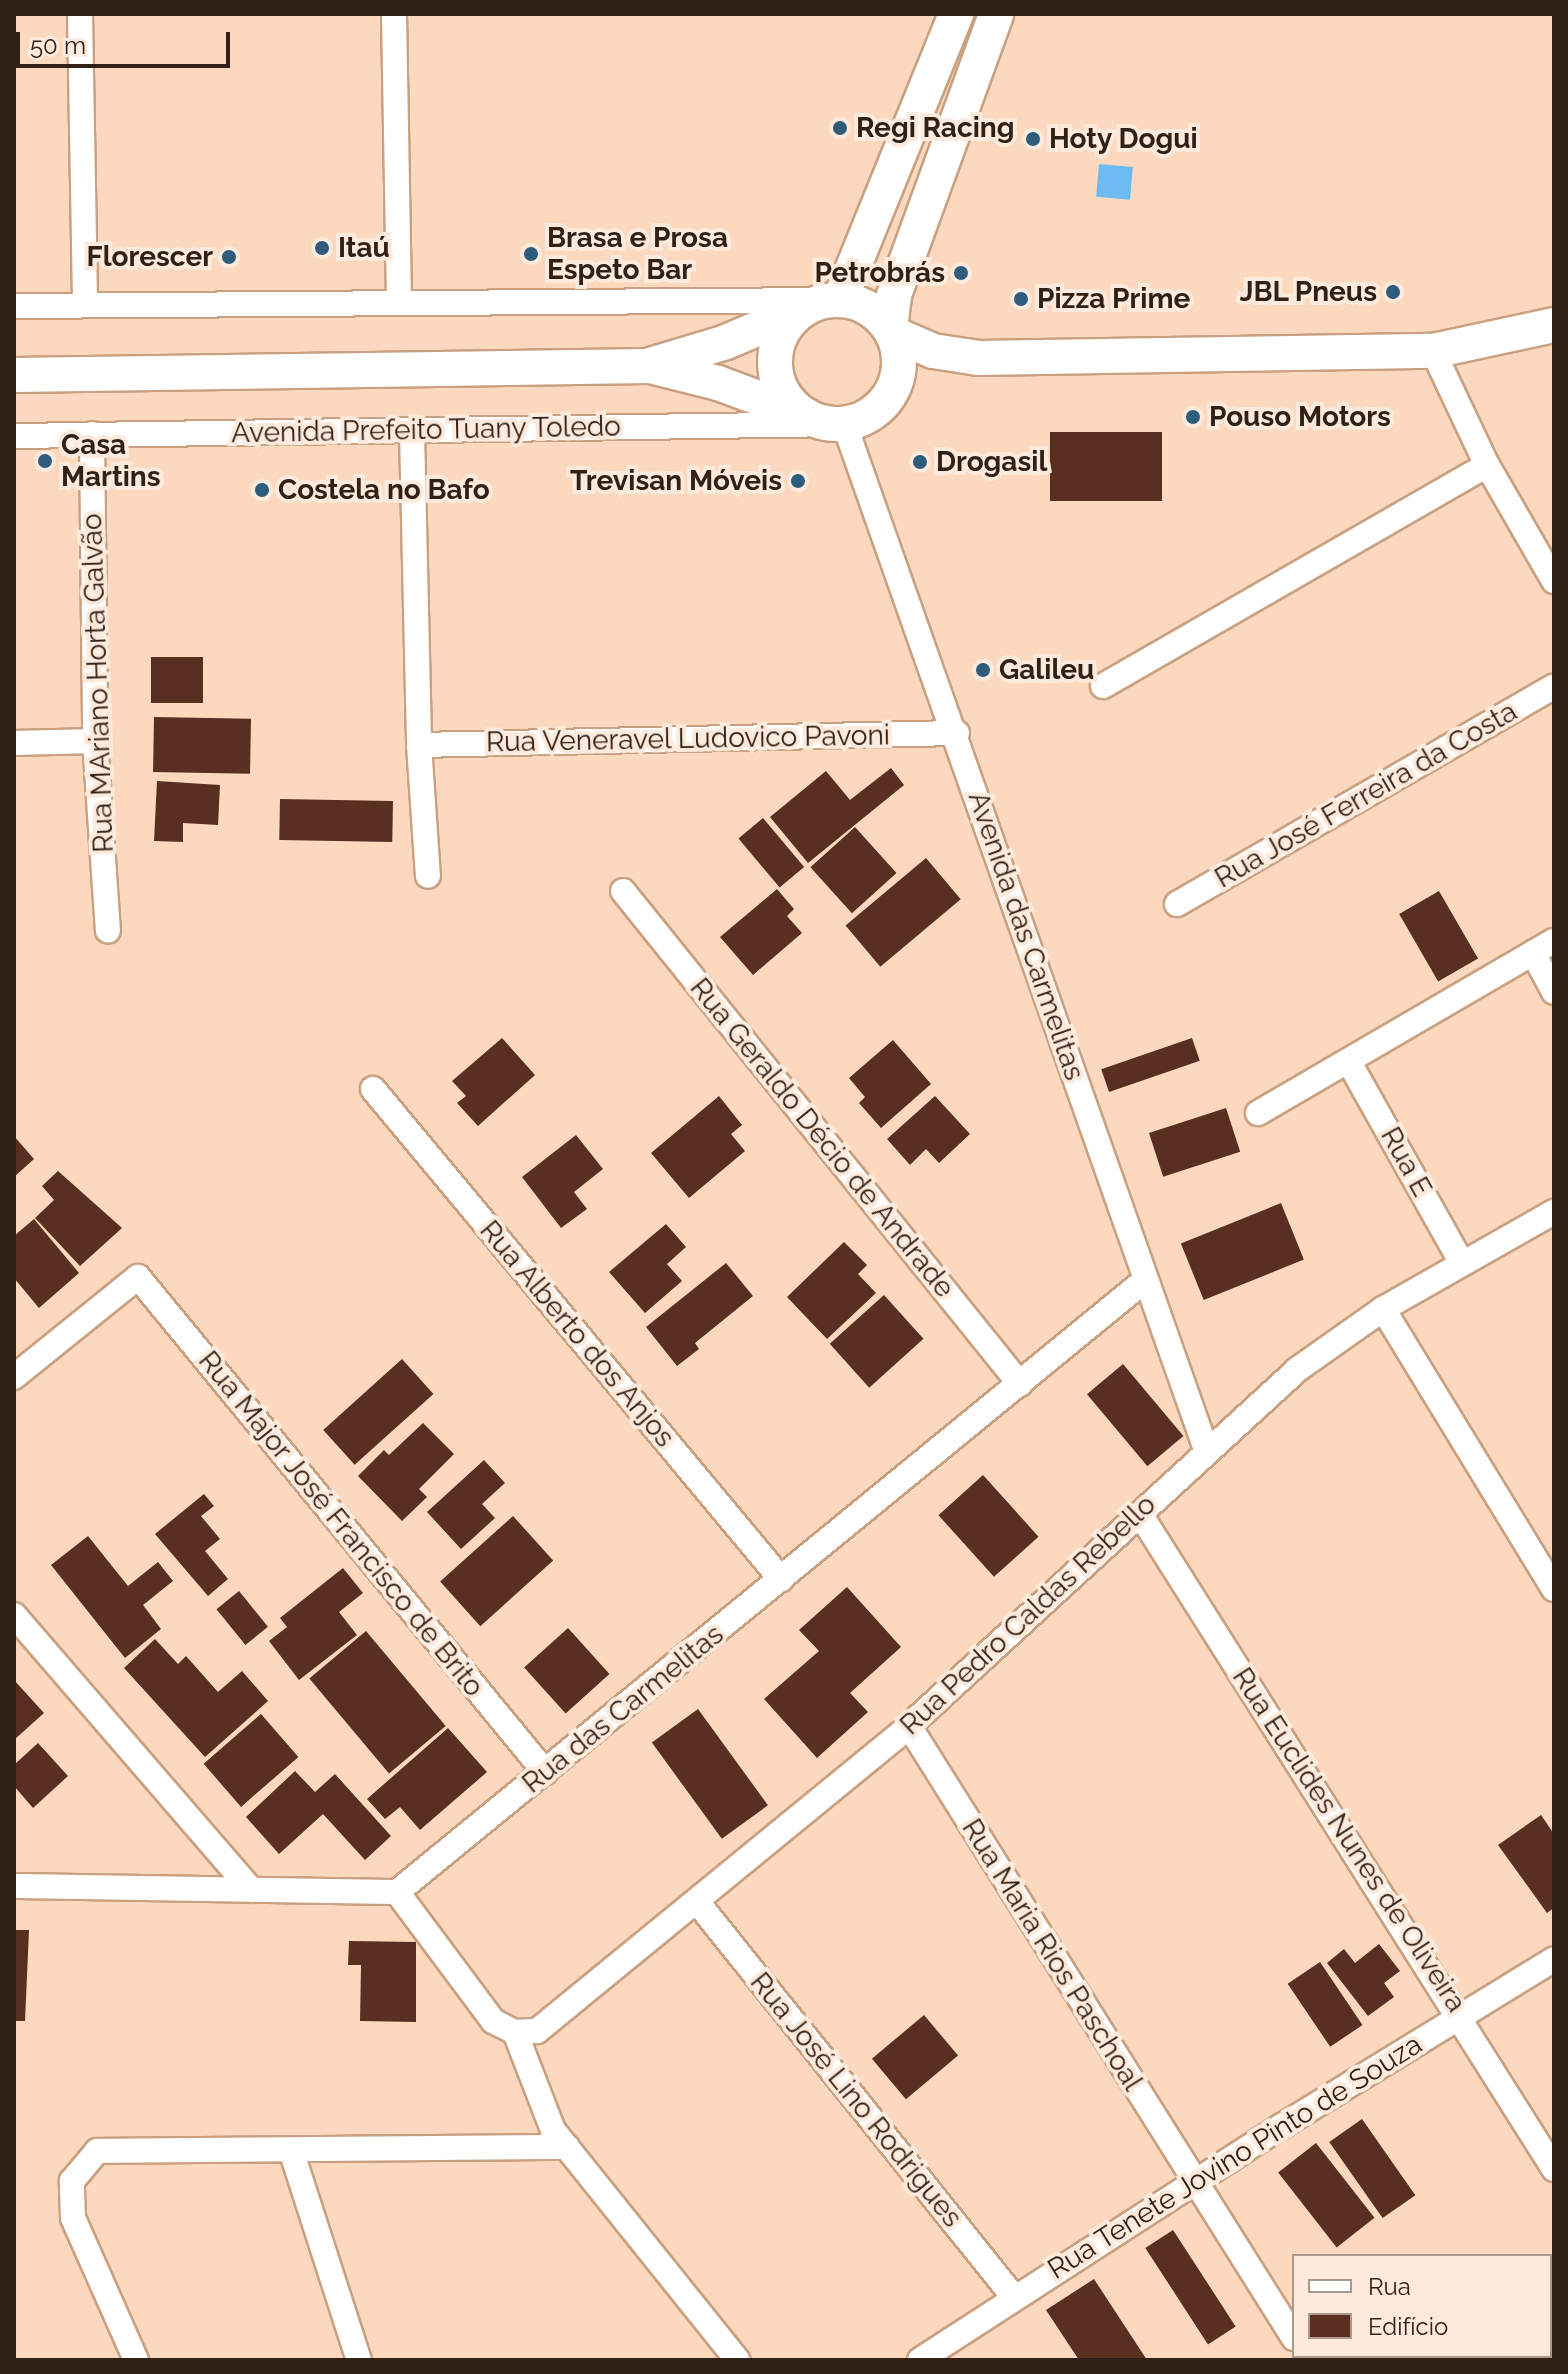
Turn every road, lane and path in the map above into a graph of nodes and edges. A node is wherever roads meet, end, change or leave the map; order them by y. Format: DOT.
graph roads {
  1 [pos="80,14"];
  2 [pos="394,14"];
  3 [pos="956,14"];
  4 [pos="996,14"];
  5 [pos="399,302"];
  6 [pos="827,302"];
  7 [pos="85,305"];
  8 [pos="14,306"];
  9 [pos="1554,325"];
  10 [pos="891,331"];
  11 [pos="1433,351"];
  12 [pos="979,358"];
  13 [pos="650,366"];
  14 [pos="14,375"];
  15 [pos="893,390"];
  16 [pos="830,421"];
  17 [pos="412,432"];
  18 [pos="92,434"];
  19 [pos="14,436"];
  20 [pos="1487,465"];
  21 [pos="1554,581"];
  22 [pos="1103,686"];
  23 [pos="1554,686"];
  24 [pos="957,733"];
  25 [pos="95,741"];
  26 [pos="14,743"];
  27 [pos="419,745"];
  28 [pos="428,876"];
  29 [pos="623,891"];
  30 [pos="1177,904"];
  31 [pos="108,931"];
  32 [pos="1554,941"];
  33 [pos="1533,953"];
  34 [pos="1554,992"];
  35 [pos="1349,1062"];
  36 [pos="373,1089"];
  37 [pos="1258,1113"];
  38 [pos="1554,1212"];
  39 [pos="1462,1263"];
  40 [pos="1144,1281"];
  41 [pos="1383,1309"];
  42 [pos="14,1377"];
  43 [pos="1020,1384"];
  44 [pos="1206,1449"];
  45 [pos="1140,1514"];
  46 [pos="781,1579"];
  47 [pos="1554,1589"];
  48 [pos="14,1615"];
  49 [pos="909,1726"];
  50 [pos="545,1772"];
  51 [pos="14,1886"];
  52 [pos="251,1890"];
  53 [pos="397,1892"];
  54 [pos="698,1903"];
  55 [pos="1554,1959"];
  56 [pos="1462,2016"];
  57 [pos="515,2032"];
  58 [pos="567,2147"];
  59 [pos="291,2150"];
  60 [pos="1554,2169"];
  61 [pos="1195,2184"];
  62 [pos="1013,2296"];
  63 [pos="1292,2335"];
  64 [pos="136,2360"];
  65 [pos="359,2360"];
  66 [pos="737,2360"];
  67 [pos="920,2360"];
  1 -- 7 [label="street"];
  2 -- 5 [label="street"];
  3 -- 6 [label="main road"];
  4 -- 10 [label="main road"];
  5 -- 6 [label="street"];
  5 -- 7 [label="street"];
  6 -- 10 [label="main road"];
  6 -- 13 [label="main road"];
  6 -- 16 [label="main road"];
  7 -- 8 [label="street"];
  9 -- 11 [label="main road"];
  10 -- 12 [label="main road"];
  10 -- 15 [label="main road"];
  11 -- 12 [label="main road"];
  11 -- 20 [label="street"];
  12 -- 15 [label="main road"];
  13 -- 14 [label="main road"];
  13 -- 16 [label="main road"];
  15 -- 16 [label="main road"];
  16 -- 17 [label="street, Avenida Prefeito Tuany Toledo"];
  16 -- 24 [label="street, Avenida das Carmelitas"];
  17 -- 18 [label="street, Avenida Prefeito Tuany Toledo"];
  17 -- 27 [label="street"];
  18 -- 19 [label="street, Avenida Prefeito Tuany Toledo"];
  18 -- 25 [label="street, Rua MAriano Horta Galvão"];
  20 -- 21 [label="street"];
  20 -- 22 [label="street"];
  23 -- 30 [label="street, Rua José Ferreira da Costa"];
  24 -- 27 [label="street, Rua Veneravel Ludovico Pavoni"];
  24 -- 40 [label="street, Avenida das Carmelitas"];
  25 -- 26 [label="street"];
  25 -- 31 [label="street, Rua MAriano Horta Galvão"];
  27 -- 28 [label="street"];
  29 -- 43 [label="street, Rua Geraldo Décio de Andrade"];
  32 -- 33 [label="street"];
  33 -- 34 [label="street"];
  33 -- 35 [label="street"];
  35 -- 37 [label="street"];
  35 -- 39 [label="street, Rua E"];
  36 -- 46 [label="street, Rua Alberto dos Anjos"];
  38 -- 39 [label="street, Rua Pedro Caldas Rebello"];
  39 -- 41 [label="street, Rua Pedro Caldas Rebello"];
  40 -- 43 [label="street, Rua das Carmelitas"];
  40 -- 44 [label="street, Avenida das Carmelitas"];
  41 -- 44 [label="street, Rua Pedro Caldas Rebello"];
  41 -- 47 [label="street"];
  42 -- 50 [label="street, Rua Major José Francisco de Brito"];
  43 -- 46 [label="street, Rua das Carmelitas"];
  44 -- 45 [label="street, Rua Pedro Caldas Rebello"];
  45 -- 49 [label="street, Rua Pedro Caldas Rebello"];
  45 -- 56 [label="street, Rua Euclides Nunes de Oliveira"];
  46 -- 50 [label="street, Rua das Carmelitas"];
  48 -- 52 [label="street"];
  49 -- 54 [label="street, Rua Pedro Caldas Rebello"];
  49 -- 61 [label="street, Rua Maria Rios Paschoal"];
  50 -- 53 [label="street, Rua das Carmelitas"];
  51 -- 52 [label="street"];
  52 -- 53 [label="street"];
  53 -- 57 [label="street"];
  54 -- 57 [label="street, Rua Pedro Caldas Rebello"];
  54 -- 62 [label="street, Rua José Lino Rodrigues"];
  55 -- 56 [label="street, Rua Tenete Jovino Pinto de Souza"];
  56 -- 60 [label="street, Rua Euclides Nunes de Oliveira"];
  56 -- 61 [label="street, Rua Tenete Jovino Pinto de Souza"];
  57 -- 58 [label="street"];
  58 -- 59 [label="street"];
  58 -- 66 [label="street"];
  59 -- 64 [label="street"];
  59 -- 65 [label="street"];
  61 -- 62 [label="street, Rua Tenete Jovino Pinto de Souza"];
  61 -- 63 [label="street, Rua Maria Rios Paschoal"];
  62 -- 67 [label="street, Rua Tenete Jovino Pinto de Souza"];
}
